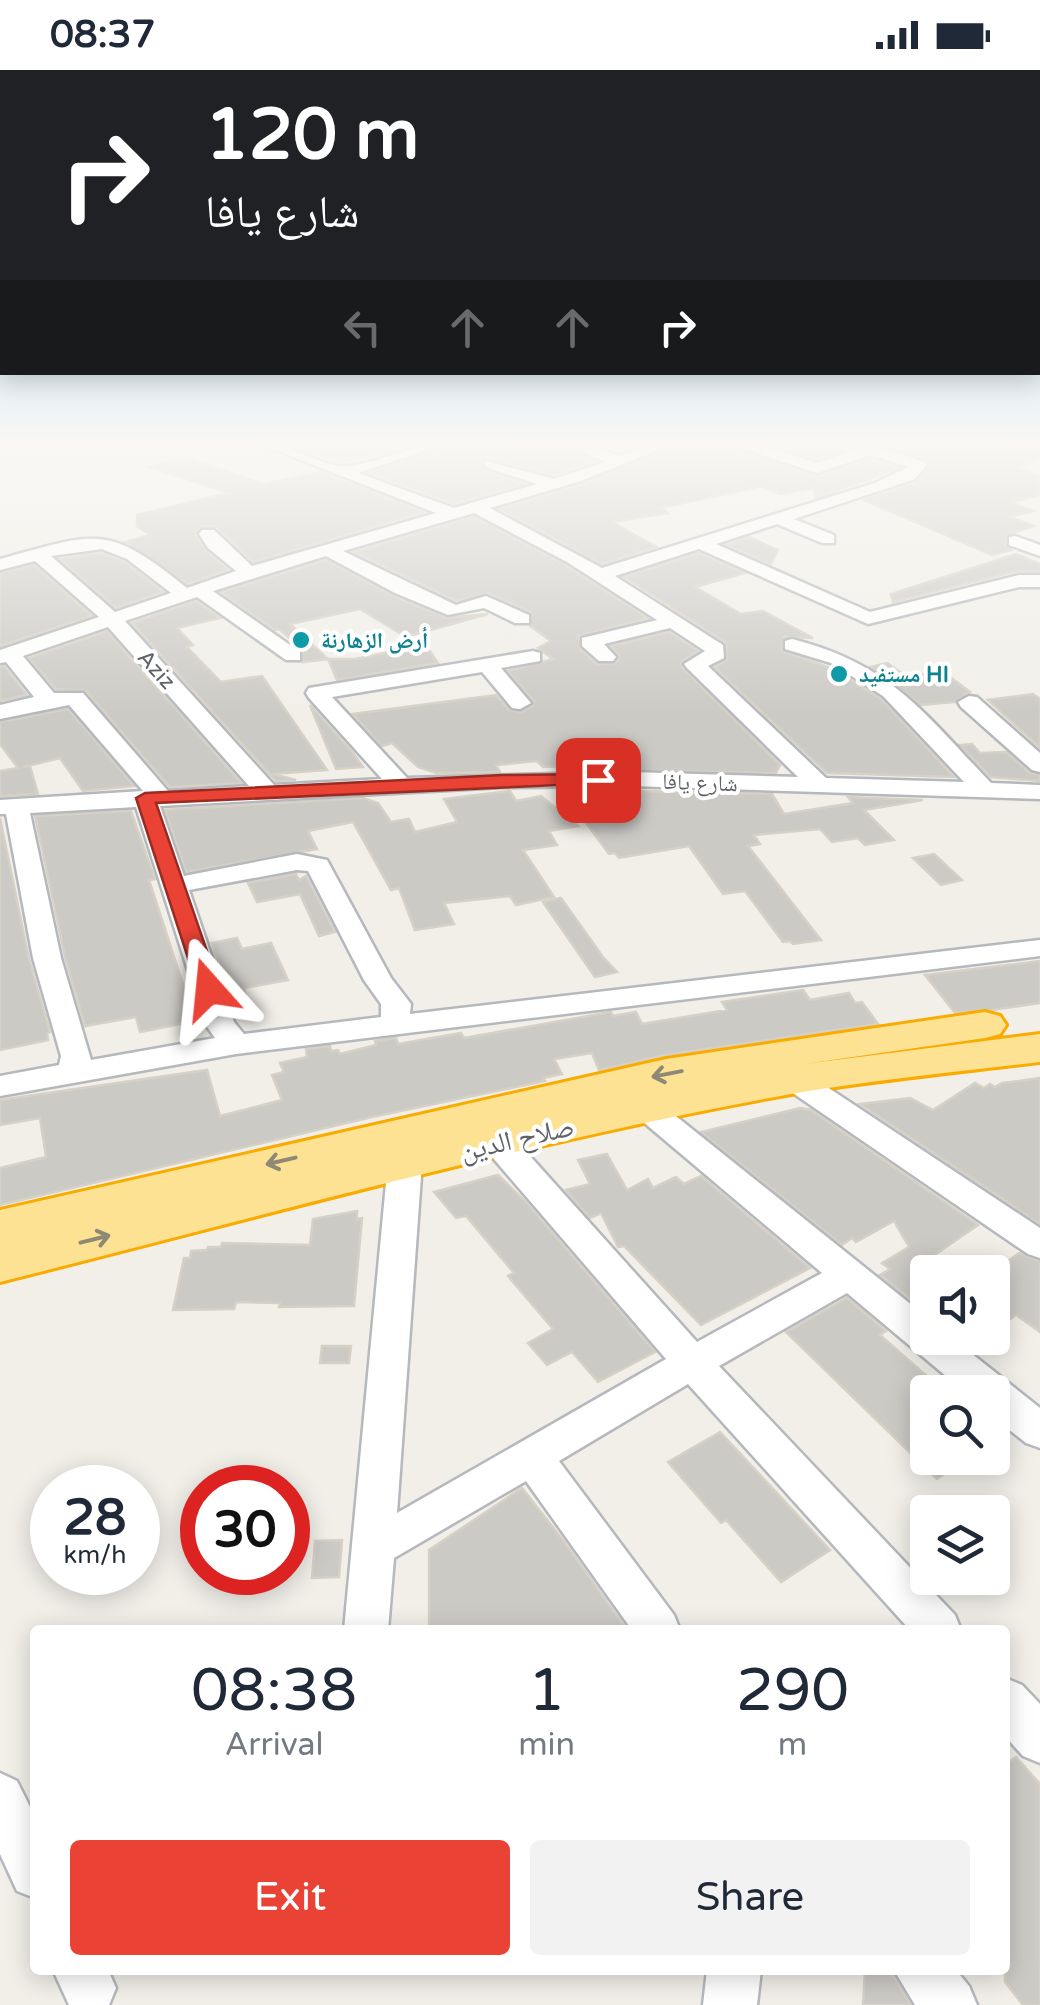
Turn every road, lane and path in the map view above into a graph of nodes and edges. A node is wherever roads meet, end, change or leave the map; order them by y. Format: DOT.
graph roads {
  1 [pos="386,533"];
  2 [pos="523,533"];
  3 [pos="728,533"];
  4 [pos="814,533"];
  5 [pos="208,534"];
  6 [pos="828,539"];
  7 [pos="1015,540"];
  8 [pos="700,543"];
  9 [pos="328,550"];
  10 [pos="1040,551"];
  11 [pos="39,555"];
  12 [pos="0,565"];
  13 [pos="248,573"];
  14 [pos="600,575"];
  15 [pos="1040,581"];
  16 [pos="192,592"];
  17 [pos="112,619"];
  18 [pos="522,619"];
  19 [pos="675,620"];
  20 [pos="792,645"];
  21 [pos="5,656"];
  22 [pos="293,656"];
  23 [pos="606,657"];
  24 [pos="533,658"];
  25 [pos="487,666"];
  26 [pos="48,700"];
  27 [pos="520,702"];
  28 [pos="970,702"];
  29 [pos="0,712"];
  30 [pos="1040,764"];
  31 [pos="401,786"];
  32 [pos="822,786"];
  33 [pos="268,792"];
  34 [pos="986,792"];
  35 [pos="1040,792"];
  36 [pos="152,797"];
  37 [pos="8,807"];
  38 [pos="176,885"];
  39 [pos="1040,948"];
  40 [pos="1040,1018"];
  41 [pos="394,1023"];
  42 [pos="236,1044"];
  43 [pos="1040,1048"];
  44 [pos="73,1075"];
  45 [pos="795,1080"];
  46 [pos="0,1086"];
  47 [pos="646,1108"];
  48 [pos="499,1143"];
  49 [pos="404,1162"];
  50 [pos="0,1228"];
  51 [pos="1040,1245"];
  52 [pos="0,1263"];
  53 [pos="847,1276"];
  54 [pos="690,1360"];
  55 [pos="970,1375"];
  56 [pos="1010,1408"];
  57 [pos="1040,1432"];
  58 [pos="533,1458"];
  59 [pos="373,1548"];
  60 [pos="366,1625"];
  61 [pos="654,1625"];
  62 [pos="934,1625"];
  63 [pos="1010,1706"];
  64 [pos="1040,1739"];
  65 [pos="0,1798"];
  66 [pos="30,1862"];
  67 [pos="733,1975"];
  68 [pos="925,1975"];
  69 [pos="730,2005"];
  70 [pos="950,2005"];
  1 -- 9 [label="street"];
  2 -- 14 [label="street"];
  3 -- 8 [label="street"];
  4 -- 6 [label="street"];
  5 -- 13 [label="street"];
  7 -- 10 [label="street"];
  8 -- 14 [label="street"];
  8 -- 15 [label="street"];
  9 -- 13 [label="street"];
  9 -- 18 [label="street"];
  11 -- 12 [label="street"];
  11 -- 16 [label="street"];
  11 -- 17 [label="street, Aziz"];
  13 -- 16 [label="street"];
  14 -- 19 [label="street"];
  16 -- 17 [label="street"];
  16 -- 22 [label="street"];
  17 -- 21 [label="street"];
  17 -- 33 [label="street, Aziz"];
  19 -- 23 [label="street"];
  19 -- 32 [label="street"];
  20 -- 34 [label="street"];
  21 -- 26 [label="street"];
  24 -- 25 [label="street"];
  25 -- 27 [label="street"];
  25 -- 31 [label="street"];
  26 -- 29 [label="street"];
  26 -- 36 [label="street"];
  28 -- 30 [label="street"];
  31 -- 32 [label="street, شارع يافا"];
  31 -- 33 [label="street, شارع يافا"];
  32 -- 34 [label="street, شارع يافا"];
  33 -- 36 [label="street, شارع يافا"];
  34 -- 35 [label="street, شارع يافا"];
  36 -- 37 [label="street, شارع يافا"];
  36 -- 38 [label="street"];
  37 -- 44 [label="street"];
  38 -- 41 [label="street"];
  38 -- 42 [label="street"];
  39 -- 41 [label="street"];
  40 -- 50 [label="highway, صلاح الدين, one-way"];
  41 -- 42 [label="street"];
  42 -- 44 [label="street"];
  43 -- 45 [label="highway, صلاح الدين"];
  44 -- 46 [label="street"];
  45 -- 47 [label="highway, صلاح الدين"];
  45 -- 51 [label="street"];
  47 -- 48 [label="highway, صلاح الدين"];
  47 -- 53 [label="street"];
  48 -- 49 [label="highway, صلاح الدين"];
  48 -- 54 [label="street"];
  52 -- 49 [label="highway, صلاح الدين, one-way"];
  49 -- 59 [label="street"];
  53 -- 54 [label="street"];
  53 -- 55 [label="street"];
  54 -- 58 [label="street"];
  54 -- 62 [label="street"];
  56 -- 57 [label="street"];
  58 -- 59 [label="street"];
  58 -- 61 [label="street"];
  59 -- 60 [label="street"];
  63 -- 64 [label="street"];
  65 -- 66 [label="street"];
  67 -- 69 [label="street"];
  68 -- 70 [label="street"];
}
